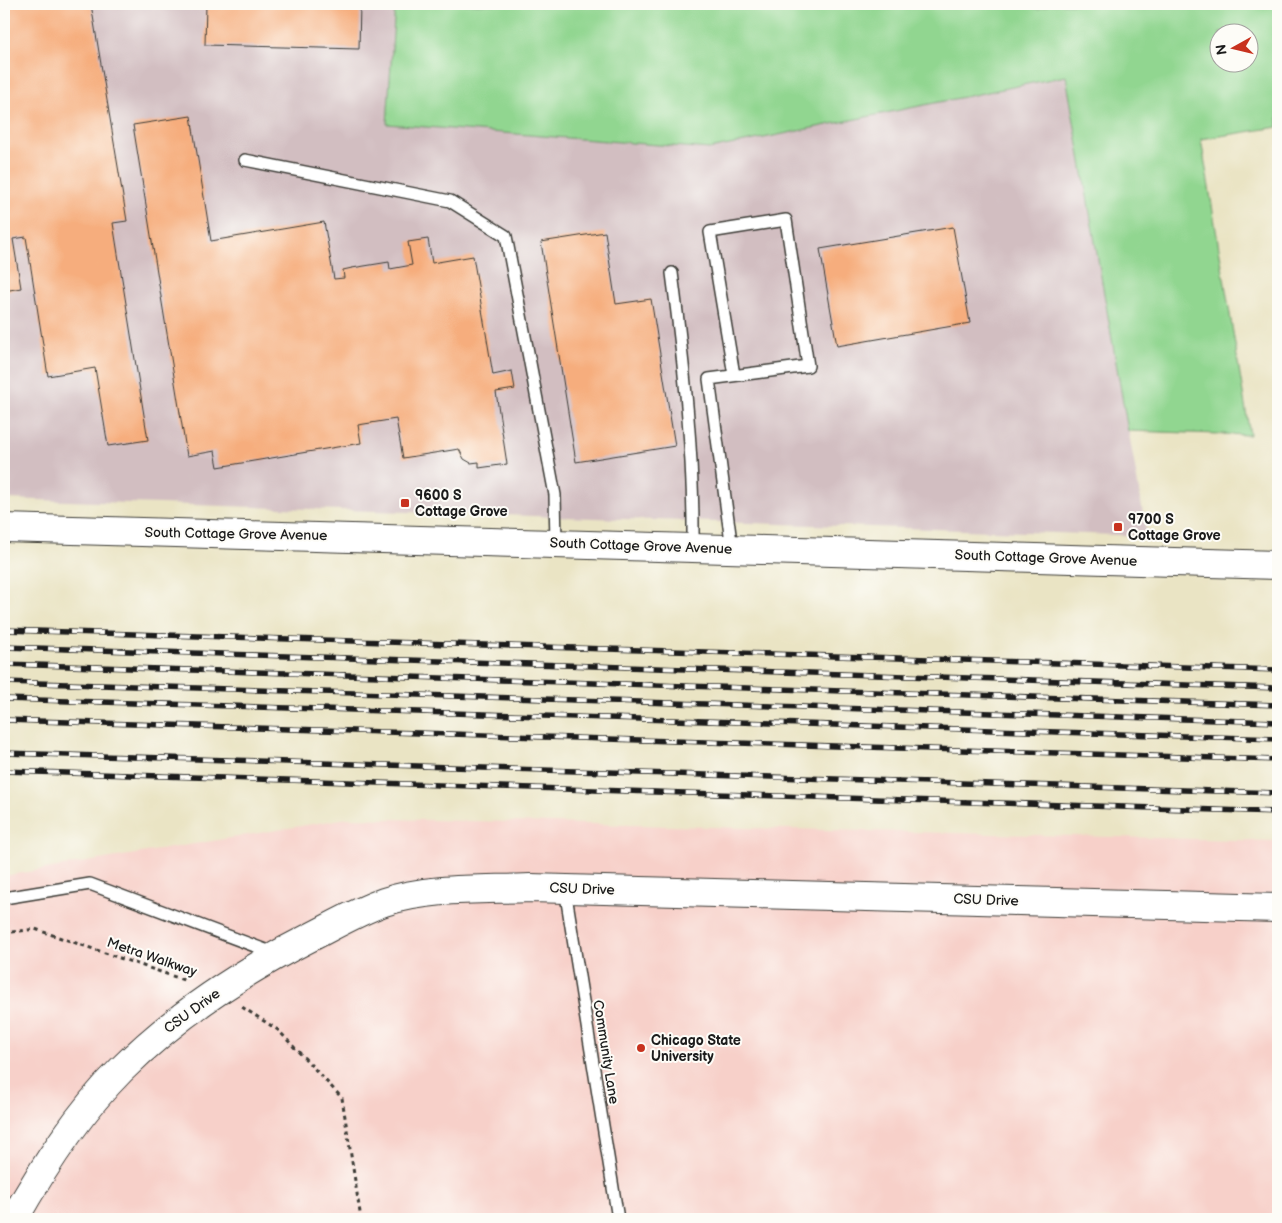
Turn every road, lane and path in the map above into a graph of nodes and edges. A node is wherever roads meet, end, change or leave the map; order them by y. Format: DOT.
graph roads {
  1 [pos="245,160"];
  2 [pos="672,273"];
  3 [pos="734,375"];
  4 [pos="4,528"];
  5 [pos="556,543"];
  6 [pos="694,547"];
  7 [pos="732,548"];
  8 [pos="1278,565"];
  9 [pos="565,889"];
  10 [pos="4,898"];
  11 [pos="1278,908"];
  12 [pos="4,933"];
  13 [pos="277,954"];
  14 [pos="218,992"];
  15 [pos="14,1219"];
  16 [pos="361,1219"];
  17 [pos="618,1219"];
  1 -- 5 [label="lane"];
  2 -- 6 [label="lane"];
  3 -- 3 [label="lane"];
  3 -- 7 [label="lane"];
  4 -- 5 [label="street, South Cottage Grove Avenue"];
  5 -- 6 [label="street, South Cottage Grove Avenue"];
  6 -- 7 [label="street, South Cottage Grove Avenue"];
  7 -- 8 [label="street, South Cottage Grove Avenue"];
  9 -- 11 [label="street, CSU Drive"];
  9 -- 13 [label="street, CSU Drive"];
  9 -- 17 [label="lane, Community Lane"];
  10 -- 13 [label="lane"];
  12 -- 14 [label="path, Metra Walkway"];
  13 -- 14 [label="street, CSU Drive"];
  14 -- 15 [label="street, CSU Drive"];
  14 -- 16 [label="path, Metra Walkway"];
}
